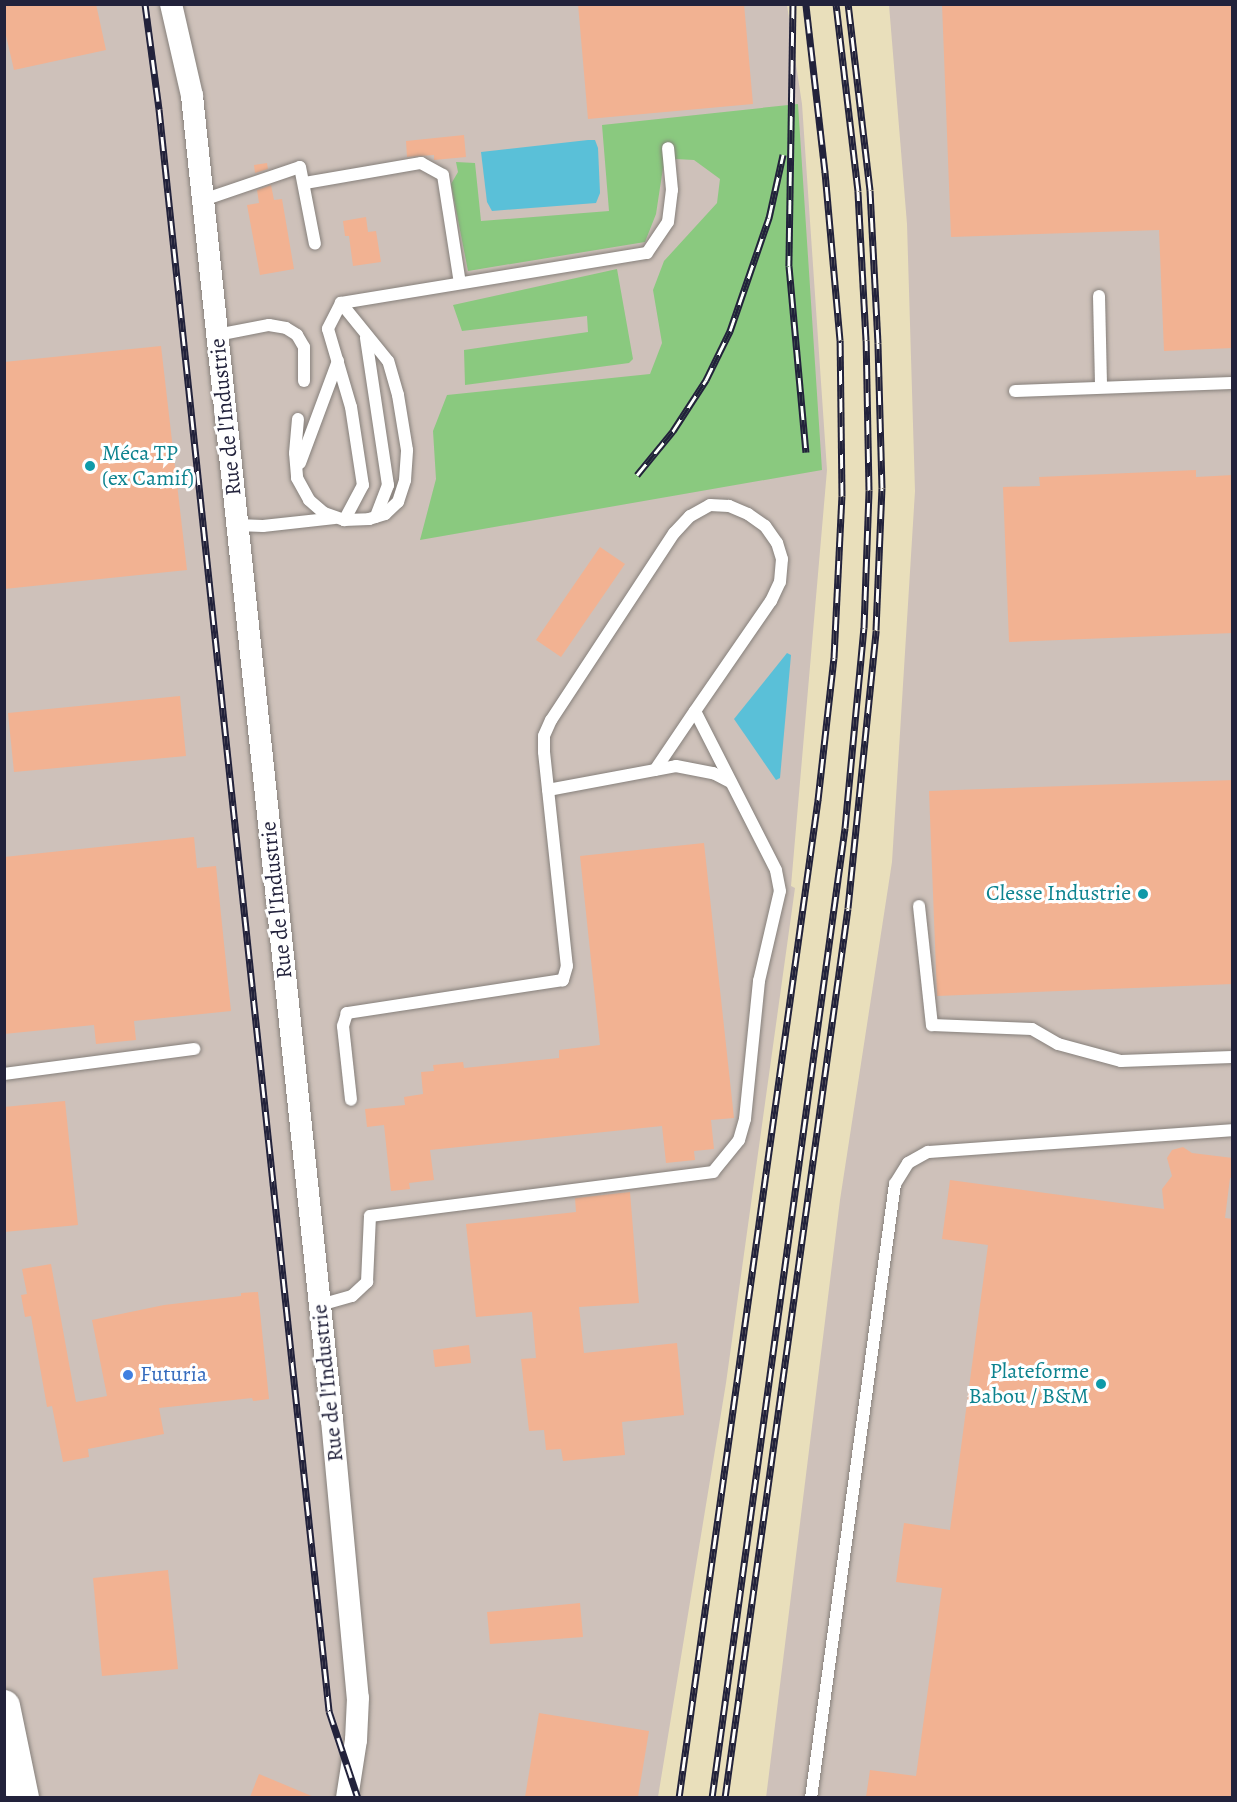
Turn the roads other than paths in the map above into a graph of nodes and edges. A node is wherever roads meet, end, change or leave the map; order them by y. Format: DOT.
graph roads {
  1 [pos="171,4"];
  2 [pos="668,148"];
  3 [pos="305,183"];
  4 [pos="203,200"];
  5 [pos="315,244"];
  6 [pos="460,283"];
  7 [pos="1098,296"];
  8 [pos="341,303"];
  9 [pos="217,335"];
  10 [pos="366,338"];
  11 [pos="338,361"];
  12 [pos="304,381"];
  13 [pos="1233,383"];
  14 [pos="1101,387"];
  15 [pos="1015,391"];
  16 [pos="298,419"];
  17 [pos="297,478"];
  18 [pos="376,517"];
  19 [pos="341,519"];
  20 [pos="237,525"];
  21 [pos="695,711"];
  22 [pos="655,770"];
  23 [pos="731,782"];
  24 [pos="548,790"];
  25 [pos="919,906"];
  26 [pos="194,1049"];
  27 [pos="1233,1058"];
  28 [pos="4,1074"];
  29 [pos="351,1100"];
  30 [pos="1233,1130"];
  31 [pos="320,1305"];
  32 [pos="4,1706"];
  33 [pos="23,1797"];
  34 [pos="347,1797"];
  35 [pos="811,1797"];
  1 -- 4 [label="street, Rue de l'Industrie"];
  2 -- 6 [label="lane"];
  3 -- 4 [label="lane"];
  3 -- 5 [label="lane"];
  3 -- 6 [label="lane"];
  4 -- 9 [label="street, Rue de l'Industrie"];
  6 -- 8 [label="lane"];
  7 -- 14 [label="lane"];
  8 -- 10 [label="lane"];
  8 -- 11 [label="lane"];
  9 -- 12 [label="lane"];
  9 -- 20 [label="street, Rue de l'Industrie"];
  10 -- 18 [label="lane"];
  10 -- 18 [label="lane"];
  11 -- 17 [label="lane"];
  11 -- 19 [label="lane"];
  13 -- 14 [label="lane"];
  14 -- 15 [label="lane"];
  16 -- 17 [label="lane"];
  17 -- 19 [label="lane"];
  18 -- 19 [label="lane"];
  19 -- 20 [label="lane"];
  20 -- 31 [label="street, Rue de l'Industrie"];
  21 -- 22 [label="lane"];
  21 -- 23 [label="lane"];
  21 -- 24 [label="lane"];
  22 -- 23 [label="lane"];
  22 -- 24 [label="lane"];
  23 -- 31 [label="lane"];
  24 -- 29 [label="lane"];
  25 -- 27 [label="lane"];
  26 -- 28 [label="lane"];
  30 -- 35 [label="lane"];
  31 -- 34 [label="street, Rue de l'Industrie"];
  32 -- 33 [label="main road"];
}
